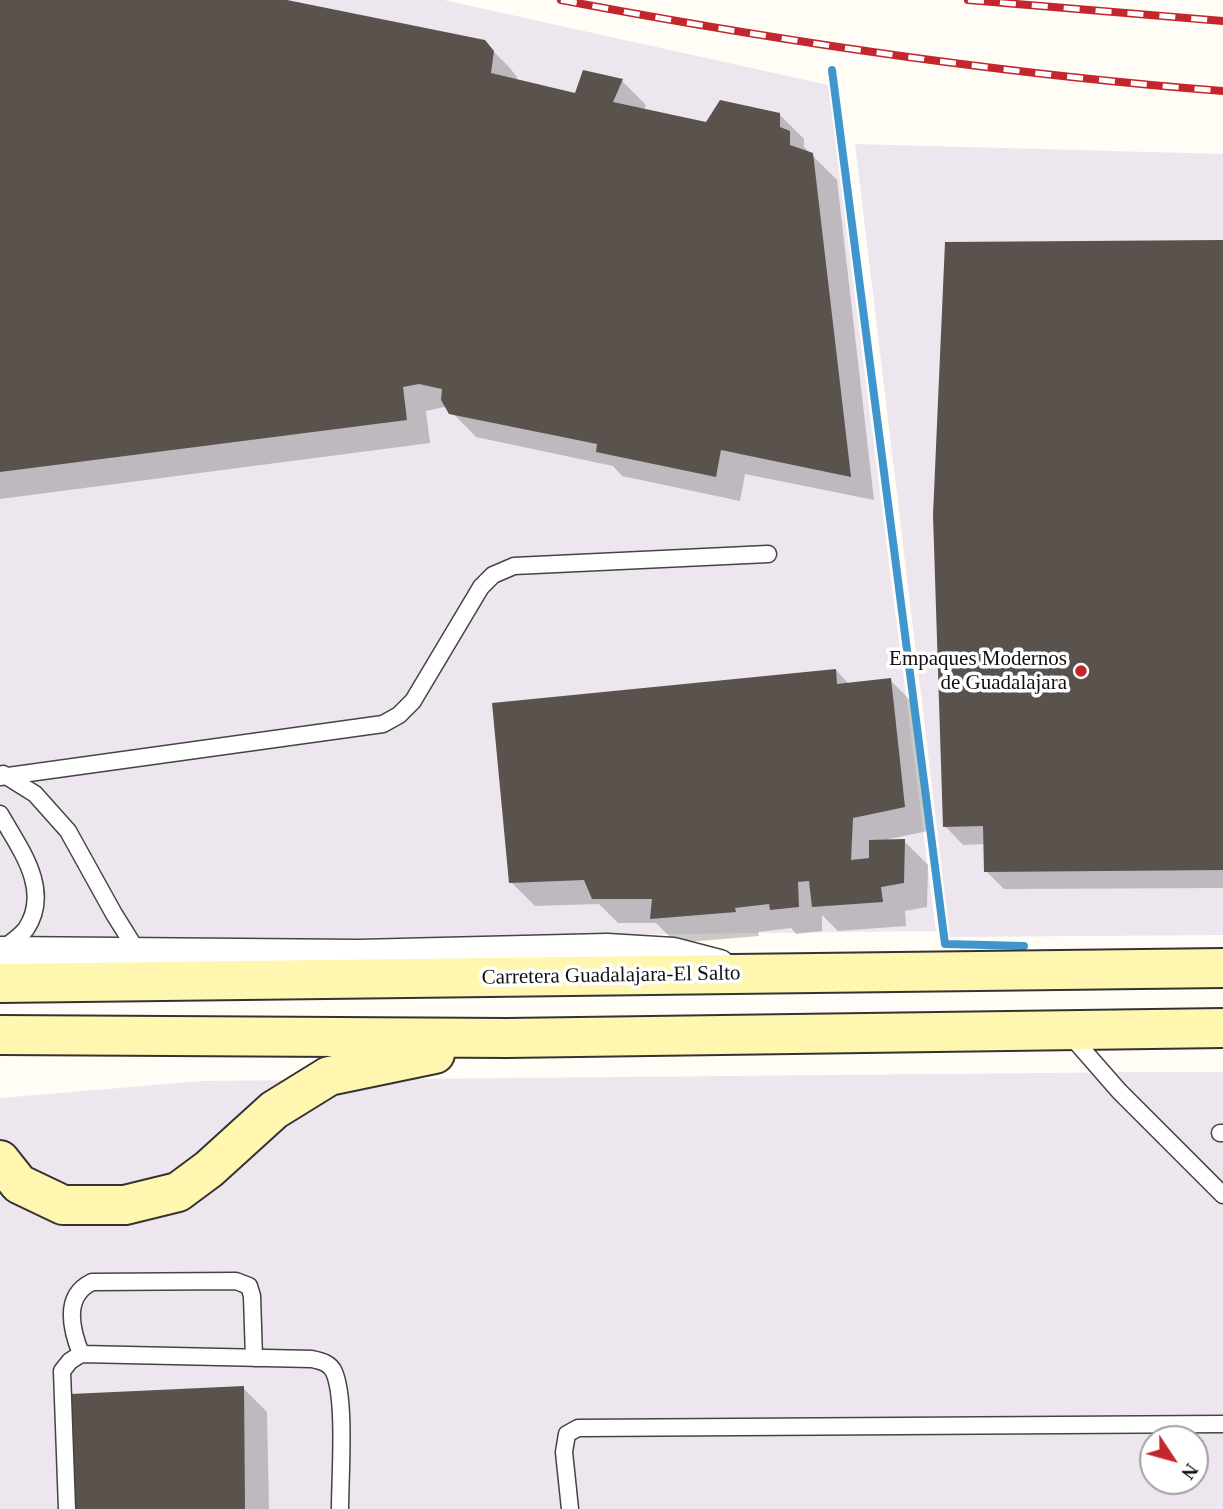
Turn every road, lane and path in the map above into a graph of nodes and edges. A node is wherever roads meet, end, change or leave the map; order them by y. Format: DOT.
graph roads {
  1 [pos="768,554"];
  2 [pos="2,775"];
  3 [pos="0,814"];
  4 [pos="0,952"];
  5 [pos="139,954"];
  6 [pos="1223,968"];
  7 [pos="751,974"];
  8 [pos="241,980"];
  9 [pos="0,983"];
  10 [pos="0,1026"];
  11 [pos="1223,1027"];
  12 [pos="1066,1030"];
  13 [pos="0,1035"];
  14 [pos="508,1038"];
  15 [pos="0,1160"];
  16 [pos="1223,1195"];
  17 [pos="81,1354"];
  18 [pos="254,1358"];
  19 [pos="1223,1424"];
  20 [pos="67,1509"];
  21 [pos="340,1509"];
  22 [pos="570,1509"];
  1 -- 2 [label="lane"];
  2 -- 5 [label="lane"];
  3 -- 4 [label="lane"];
  4 -- 5 [label="street"];
  5 -- 7 [label="street"];
  6 -- 7 [label="main road, Carretera Guadalajara-El Salto"];
  7 -- 8 [label="main road, Carretera Guadalajara-El Salto"];
  8 -- 9 [label="main road, Carretera Guadalajara-El Salto"];
  8 -- 10 [label="main road"];
  11 -- 12 [label="main road"];
  12 -- 14 [label="main road"];
  12 -- 16 [label="lane"];
  13 -- 14 [label="main road"];
  14 -- 15 [label="main road"];
  17 -- 18 [label="lane"];
  17 -- 18 [label="lane"];
  17 -- 20 [label="lane"];
  18 -- 21 [label="lane"];
  19 -- 22 [label="lane"];
}
